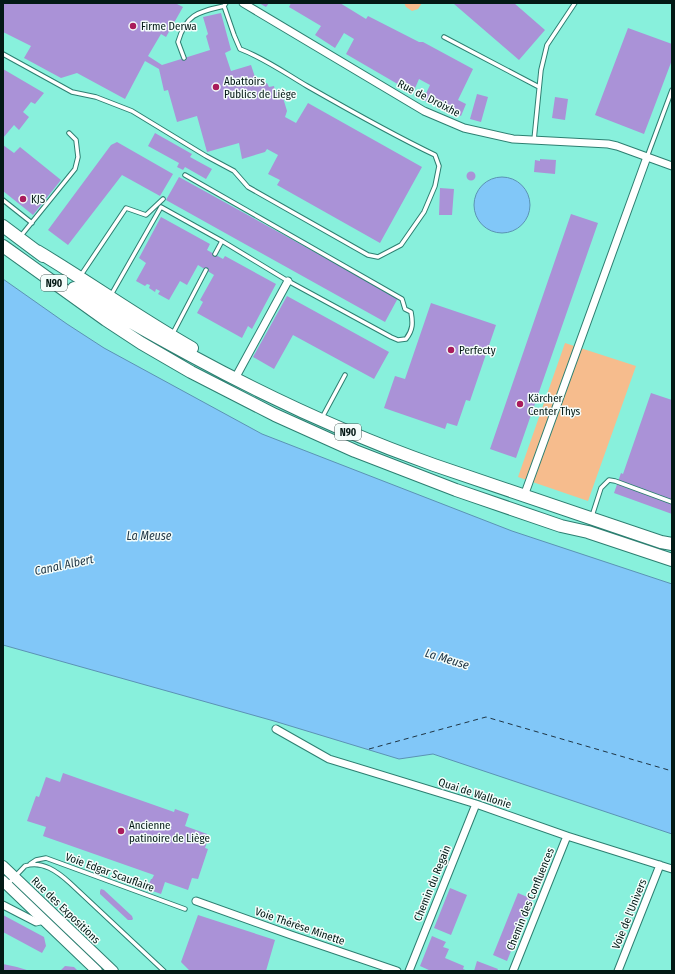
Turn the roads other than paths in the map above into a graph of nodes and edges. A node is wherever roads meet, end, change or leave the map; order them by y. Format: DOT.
graph roads {
  1 [pos="243,3"];
  2 [pos="575,3"];
  3 [pos="225,5"];
  4 [pos="444,37"];
  5 [pos="3,54"];
  6 [pos="184,58"];
  7 [pos="539,87"];
  8 [pos="672,90"];
  9 [pos="69,133"];
  10 [pos="534,140"];
  11 [pos="647,157"];
  12 [pos="672,166"];
  13 [pos="185,175"];
  14 [pos="164,198"];
  15 [pos="3,200"];
  16 [pos="32,223"];
  17 [pos="3,226"];
  18 [pos="3,238"];
  19 [pos="20,238"];
  20 [pos="222,241"];
  21 [pos="3,246"];
  22 [pos="37,251"];
  23 [pos="215,254"];
  24 [pos="3,255"];
  25 [pos="206,270"];
  26 [pos="79,277"];
  27 [pos="288,281"];
  28 [pos="109,297"];
  29 [pos="106,320"];
  30 [pos="171,336"];
  31 [pos="158,338"];
  32 [pos="238,373"];
  33 [pos="346,375"];
  34 [pos="324,414"];
  35 [pos="428,480"];
  36 [pos="486,483"];
  37 [pos="524,496"];
  38 [pos="672,502"];
  39 [pos="592,518"];
  40 [pos="668,544"];
  41 [pos="672,560"];
  42 [pos="276,729"];
  43 [pos="476,804"];
  44 [pos="567,836"];
  45 [pos="29,864"];
  46 [pos="660,865"];
  47 [pos="3,866"];
  48 [pos="672,869"];
  49 [pos="8,881"];
  50 [pos="196,901"];
  51 [pos="3,904"];
  52 [pos="185,908"];
  53 [pos="44,920"];
  54 [pos="98,971"];
  55 [pos="113,971"];
  56 [pos="164,971"];
  57 [pos="397,971"];
  58 [pos="409,971"];
  59 [pos="514,971"];
  60 [pos="618,971"];
  1 -- 10 [label="street, Rue de Droixhe"];
  2 -- 7 [label="lane"];
  3 -- 5 [label="lane"];
  3 -- 6 [label="lane"];
  4 -- 7 [label="lane"];
  7 -- 10 [label="lane"];
  8 -- 11 [label="lane"];
  9 -- 16 [label="lane"];
  10 -- 11 [label="street, Rue de Droixhe"];
  11 -- 12 [label="street, Rue de Droixhe"];
  11 -- 37 [label="street"];
  13 -- 27 [label="lane"];
  14 -- 26 [label="lane"];
  15 -- 16 [label="lane"];
  16 -- 19 [label="lane"];
  17 -- 19 [label="main road"];
  18 -- 31 [label="main road, N90"];
  19 -- 22 [label="main road"];
  20 -- 23 [label="lane"];
  20 -- 27 [label="lane"];
  20 -- 28 [label="lane"];
  21 -- 29 [label="main road, N90"];
  22 -- 26 [label="main road"];
  22 -- 31 [label="main road"];
  24 -- 29 [label="main road"];
  25 -- 30 [label="lane"];
  26 -- 28 [label="main road"];
  27 -- 32 [label="street"];
  28 -- 30 [label="main road"];
  29 -- 35 [label="main road, N90"];
  30 -- 32 [label="main road"];
  31 -- 36 [label="main road, N90"];
  32 -- 34 [label="main road"];
  33 -- 34 [label="lane"];
  34 -- 36 [label="main road"];
  35 -- 37 [label="main road"];
  35 -- 41 [label="main road, N90"];
  36 -- 37 [label="main road, N90"];
  37 -- 39 [label="main road, N90"];
  38 -- 39 [label="lane"];
  39 -- 40 [label="main road, N90"];
  42 -- 43 [label="street, Quai de Wallonie"];
  43 -- 44 [label="street, Quai de Wallonie"];
  43 -- 58 [label="street, Chemin du Regain"];
  44 -- 46 [label="street, Quai de Wallonie"];
  44 -- 59 [label="street, Chemin des Confluences"];
  45 -- 49 [label="lane"];
  45 -- 52 [label="lane, Voie Edgar Scauflaire"];
  45 -- 56 [label="lane"];
  46 -- 48 [label="street, Quai de Wallonie"];
  46 -- 60 [label="street, Voie de l'Univers"];
  47 -- 49 [label="main road, Rue des Expositions"];
  49 -- 53 [label="main road, Rue des Expositions"];
  49 -- 55 [label="main road, Rue des Expositions"];
  50 -- 57 [label="street, Voie Thérèse Minette"];
  51 -- 53 [label="street"];
  53 -- 54 [label="main road, Rue des Expositions"];
}
